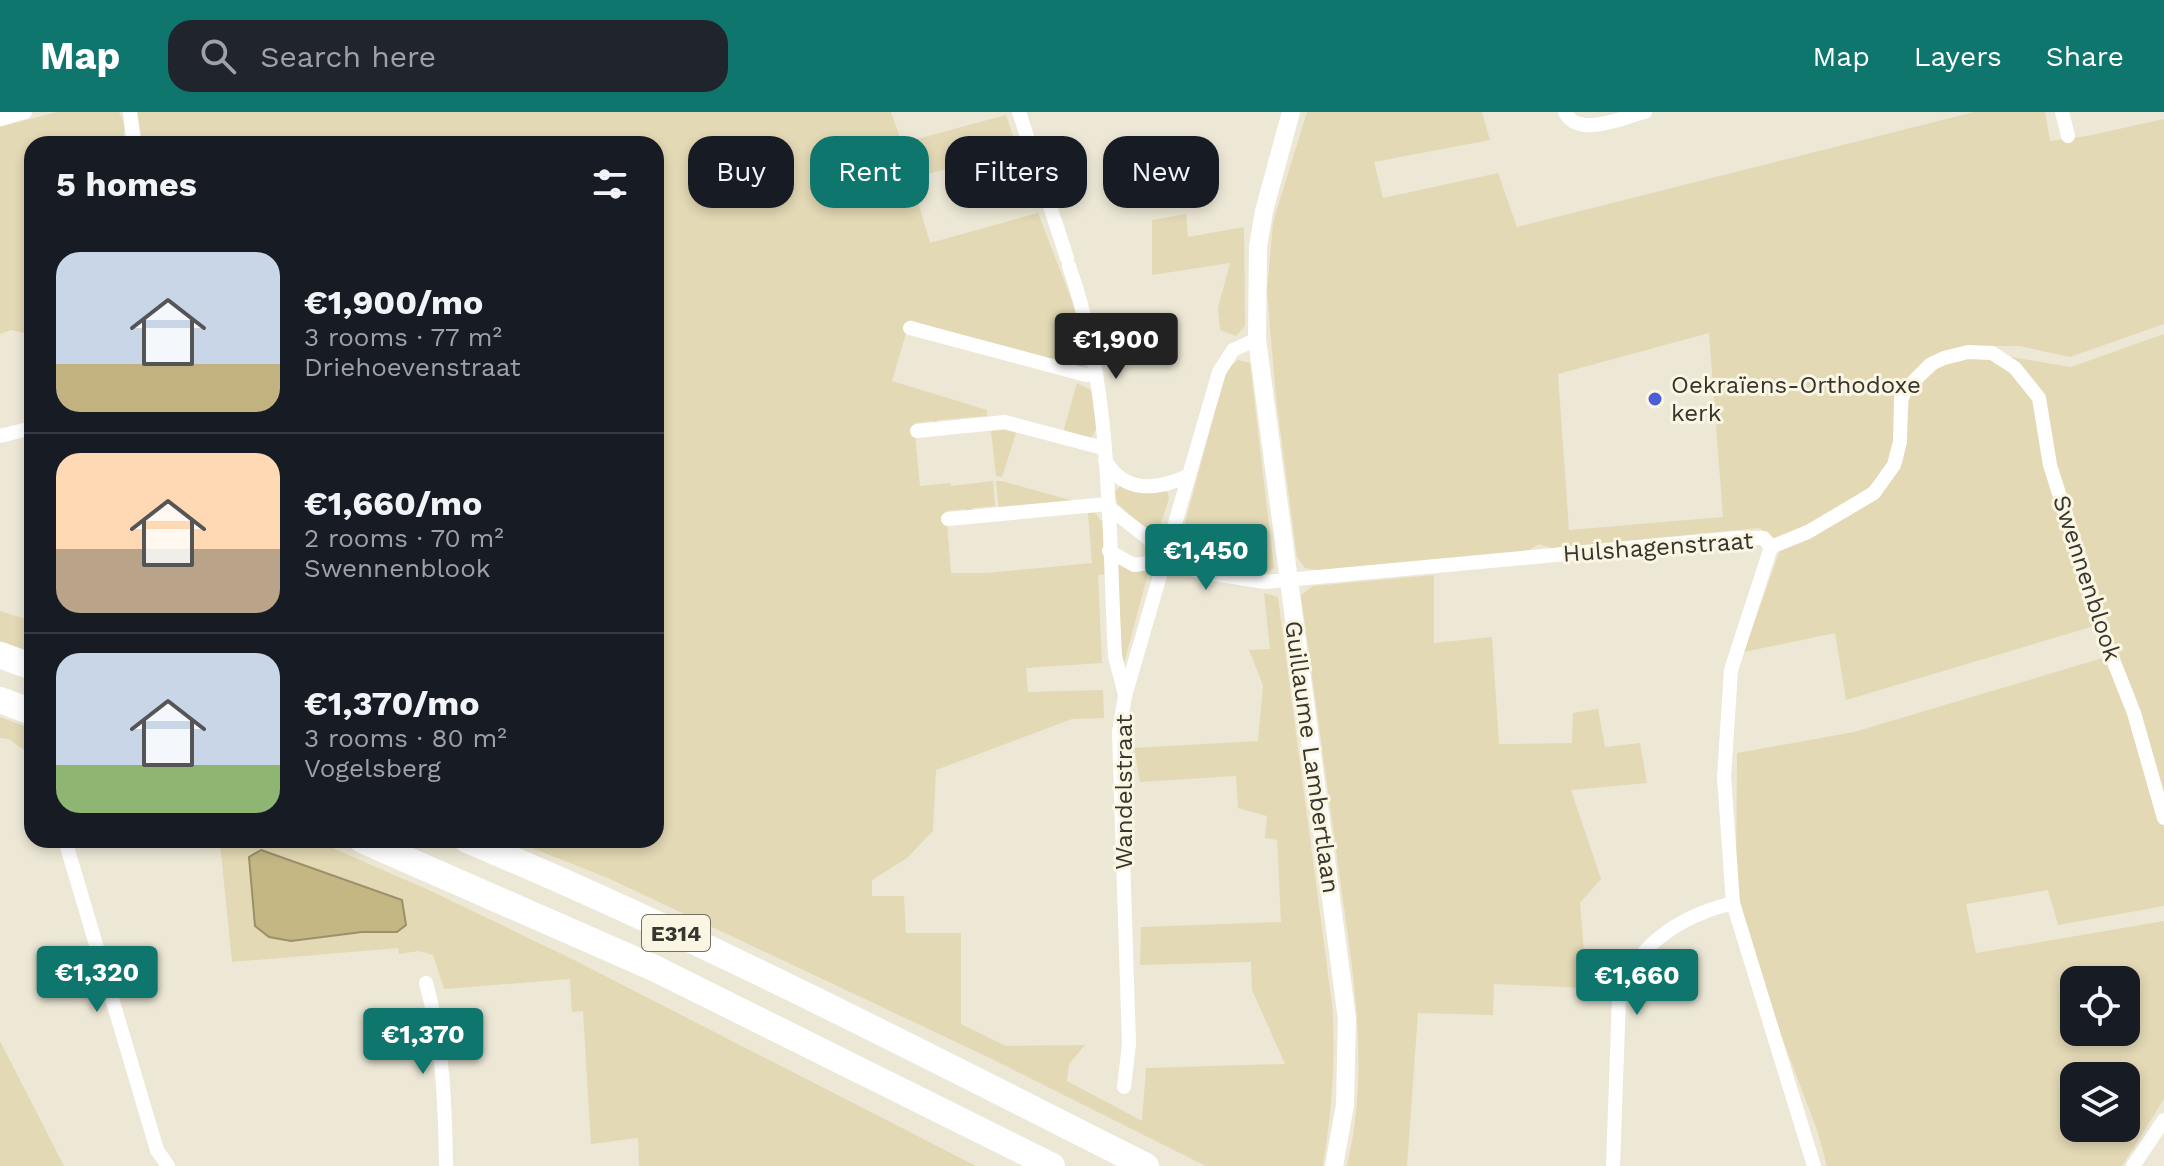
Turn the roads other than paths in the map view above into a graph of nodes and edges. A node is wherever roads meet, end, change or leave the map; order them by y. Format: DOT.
graph roads {
  1 [pos="25,112"];
  2 [pos="130,112"];
  3 [pos="1019,112"];
  4 [pos="1291,112"];
  5 [pos="1565,112"];
  6 [pos="1645,112"];
  7 [pos="2062,112"];
  8 [pos="0,119"];
  9 [pos="133,136"];
  10 [pos="2068,136"];
  11 [pos="910,328"];
  12 [pos="1257,339"];
  13 [pos="1096,373"];
  14 [pos="24,430"];
  15 [pos="917,431"];
  16 [pos="0,436"];
  17 [pos="1104,453"];
  18 [pos="1188,476"];
  19 [pos="1108,506"];
  20 [pos="948,519"];
  21 [pos="1771,547"];
  22 [pos="1109,551"];
  23 [pos="1163,561"];
  24 [pos="1288,581"];
  25 [pos="0,655"];
  26 [pos="24,664"];
  27 [pos="1125,696"];
  28 [pos="0,700"];
  29 [pos="24,709"];
  30 [pos="2164,818"];
  31 [pos="67,848"];
  32 [pos="380,848"];
  33 [pos="485,848"];
  34 [pos="1733,903"];
  35 [pos="426,983"];
  36 [pos="1124,1087"];
  37 [pos="936,1107"];
  38 [pos="2164,1120"];
  39 [pos="168,1166"];
  40 [pos="446,1166"];
  41 [pos="1016,1166"];
  42 [pos="1052,1166"];
  43 [pos="1146,1166"];
  44 [pos="1334,1166"];
  45 [pos="1613,1166"];
  46 [pos="1814,1166"];
  47 [pos="2133,1166"];
  1 -- 8 [label="street"];
  2 -- 9 [label="street"];
  3 -- 13 [label="street"];
  4 -- 12 [label="street, Guillaume Lambertlaan"];
  5 -- 6 [label="street"];
  7 -- 10 [label="street"];
  11 -- 13 [label="street"];
  12 -- 18 [label="street, Wandelstraat"];
  12 -- 24 [label="street, Guillaume Lambertlaan"];
  13 -- 17 [label="street"];
  14 -- 16 [label="street"];
  15 -- 17 [label="street"];
  17 -- 18 [label="street"];
  17 -- 19 [label="street"];
  18 -- 23 [label="street, Wandelstraat"];
  19 -- 20 [label="street"];
  19 -- 22 [label="street"];
  19 -- 23 [label="street"];
  21 -- 24 [label="street, Hulshagenstraat"];
  21 -- 30 [label="street, Swennenblook"];
  21 -- 34 [label="street, Hulshagenstraat"];
  22 -- 23 [label="street"];
  22 -- 27 [label="street"];
  23 -- 24 [label="street"];
  23 -- 27 [label="street, Wandelstraat"];
  24 -- 44 [label="street, Guillaume Lambertlaan"];
  25 -- 26 [label="highway"];
  27 -- 36 [label="street, Wandelstraat"];
  28 -- 29 [label="highway"];
  31 -- 39 [label="street"];
  32 -- 37 [label="highway, E314"];
  33 -- 43 [label="highway, E314"];
  34 -- 45 [label="street"];
  34 -- 46 [label="street, Hulshagenstraat"];
  35 -- 40 [label="street"];
  37 -- 41 [label="highway"];
  37 -- 42 [label="highway, E314"];
  38 -- 47 [label="street"];
}
